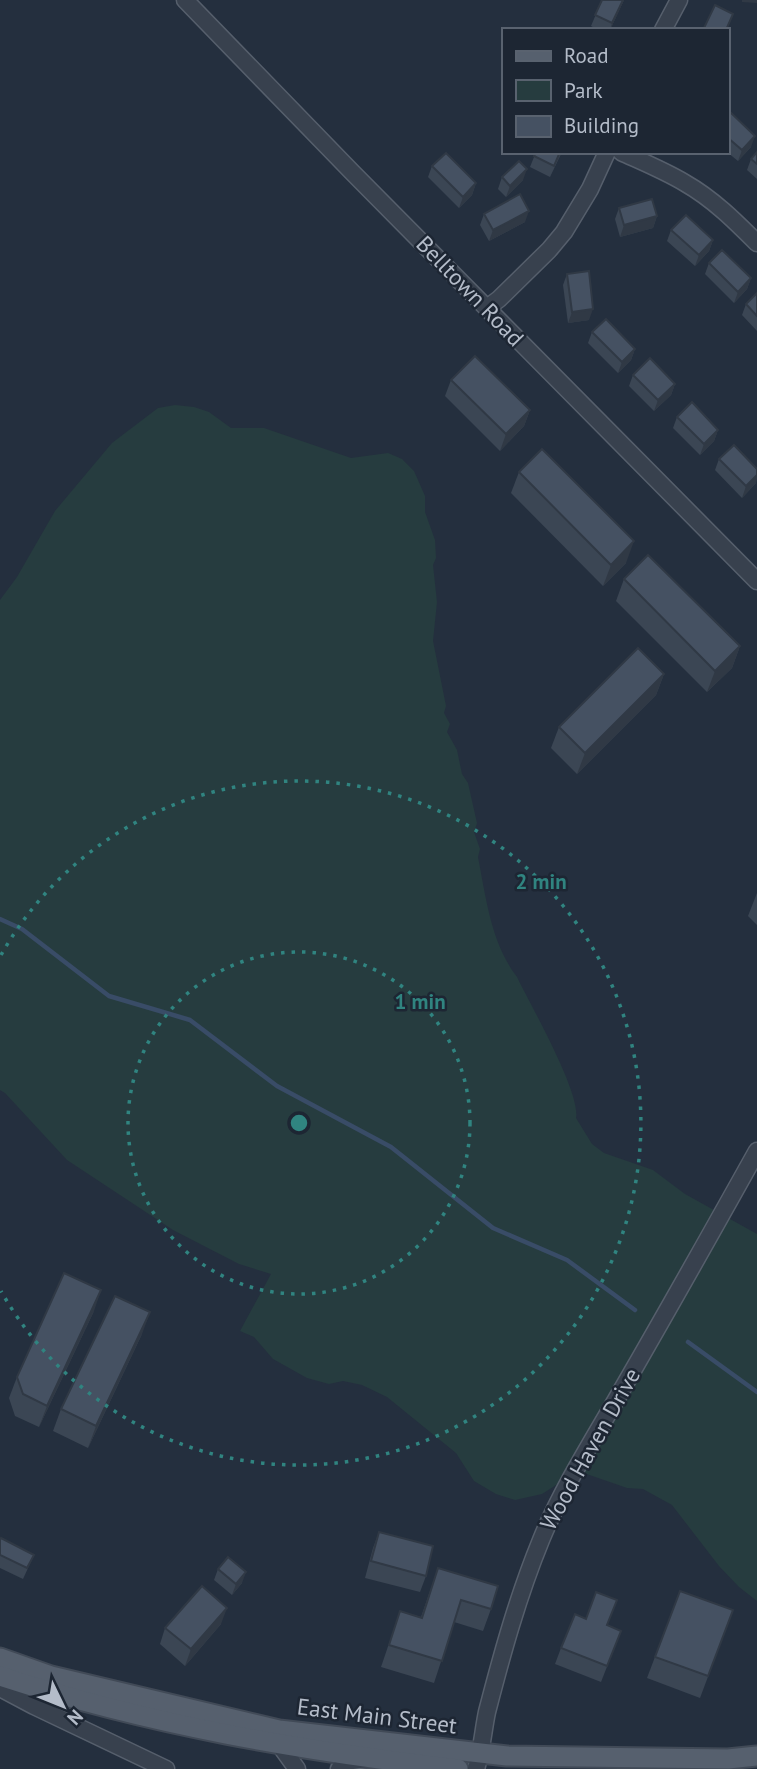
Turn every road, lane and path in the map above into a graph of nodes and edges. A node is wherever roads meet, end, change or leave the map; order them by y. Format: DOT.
graph roads {
  1 [pos="186,0"];
  2 [pos="679,0"];
  3 [pos="664,28"];
  4 [pos="606,154"];
  5 [pos="626,154"];
  6 [pos="757,243"];
  7 [pos="487,308"];
  8 [pos="757,581"];
  9 [pos="757,1151"];
  10 [pos="0,1658"];
  11 [pos="0,1676"];
  12 [pos="0,1688"];
  13 [pos="266,1727"];
  14 [pos="280,1745"];
  15 [pos="757,1756"];
  16 [pos="367,1759"];
  17 [pos="478,1761"];
  18 [pos="166,1769"];
  19 [pos="297,1769"];
  20 [pos="339,1769"];
  21 [pos="458,1769"];
  1 -- 7 [label="street, Belltown Road"];
  2 -- 3 [label="street"];
  4 -- 7 [label="street"];
  5 -- 6 [label="street"];
  7 -- 8 [label="street, Belltown Road"];
  9 -- 17 [label="street, Wood Haven Drive"];
  10 -- 13 [label="main road, East Main Street"];
  11 -- 14 [label="main road, East Main Street"];
  12 -- 18 [label="street"];
  13 -- 14 [label="street"];
  13 -- 17 [label="main road, East Main Street"];
  14 -- 16 [label="main road, East Main Street"];
  14 -- 19 [label="street"];
  15 -- 17 [label="main road, East Main Street"];
  16 -- 20 [label="street"];
  16 -- 21 [label="main road, East Main Street"];
}
